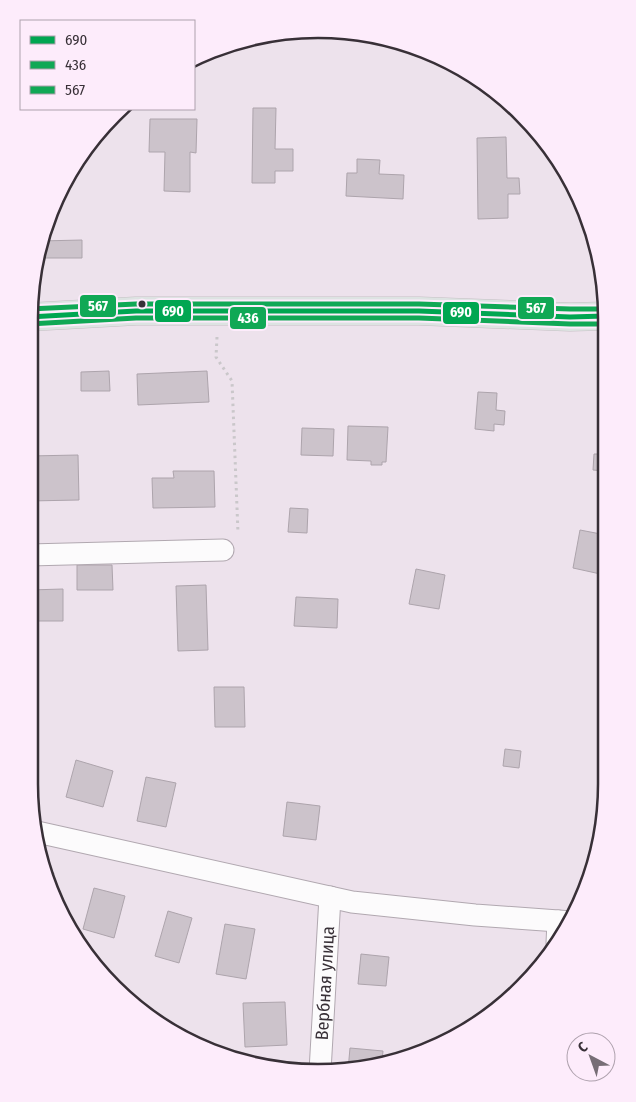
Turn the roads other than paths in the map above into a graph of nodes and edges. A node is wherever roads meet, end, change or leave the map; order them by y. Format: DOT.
graph roads {
  1 [pos="38,316"];
  2 [pos="598,316"];
  3 [pos="223,550"];
  4 [pos="38,555"];
  5 [pos="42,833"];
  6 [pos="330,897"];
  7 [pos="562,922"];
  8 [pos="320,1064"];
  1 -- 2 [label="main road"];
  3 -- 4 [label="street"];
  5 -- 6 [label="street"];
  6 -- 7 [label="street"];
  6 -- 8 [label="street, Вербная улица"];
}
